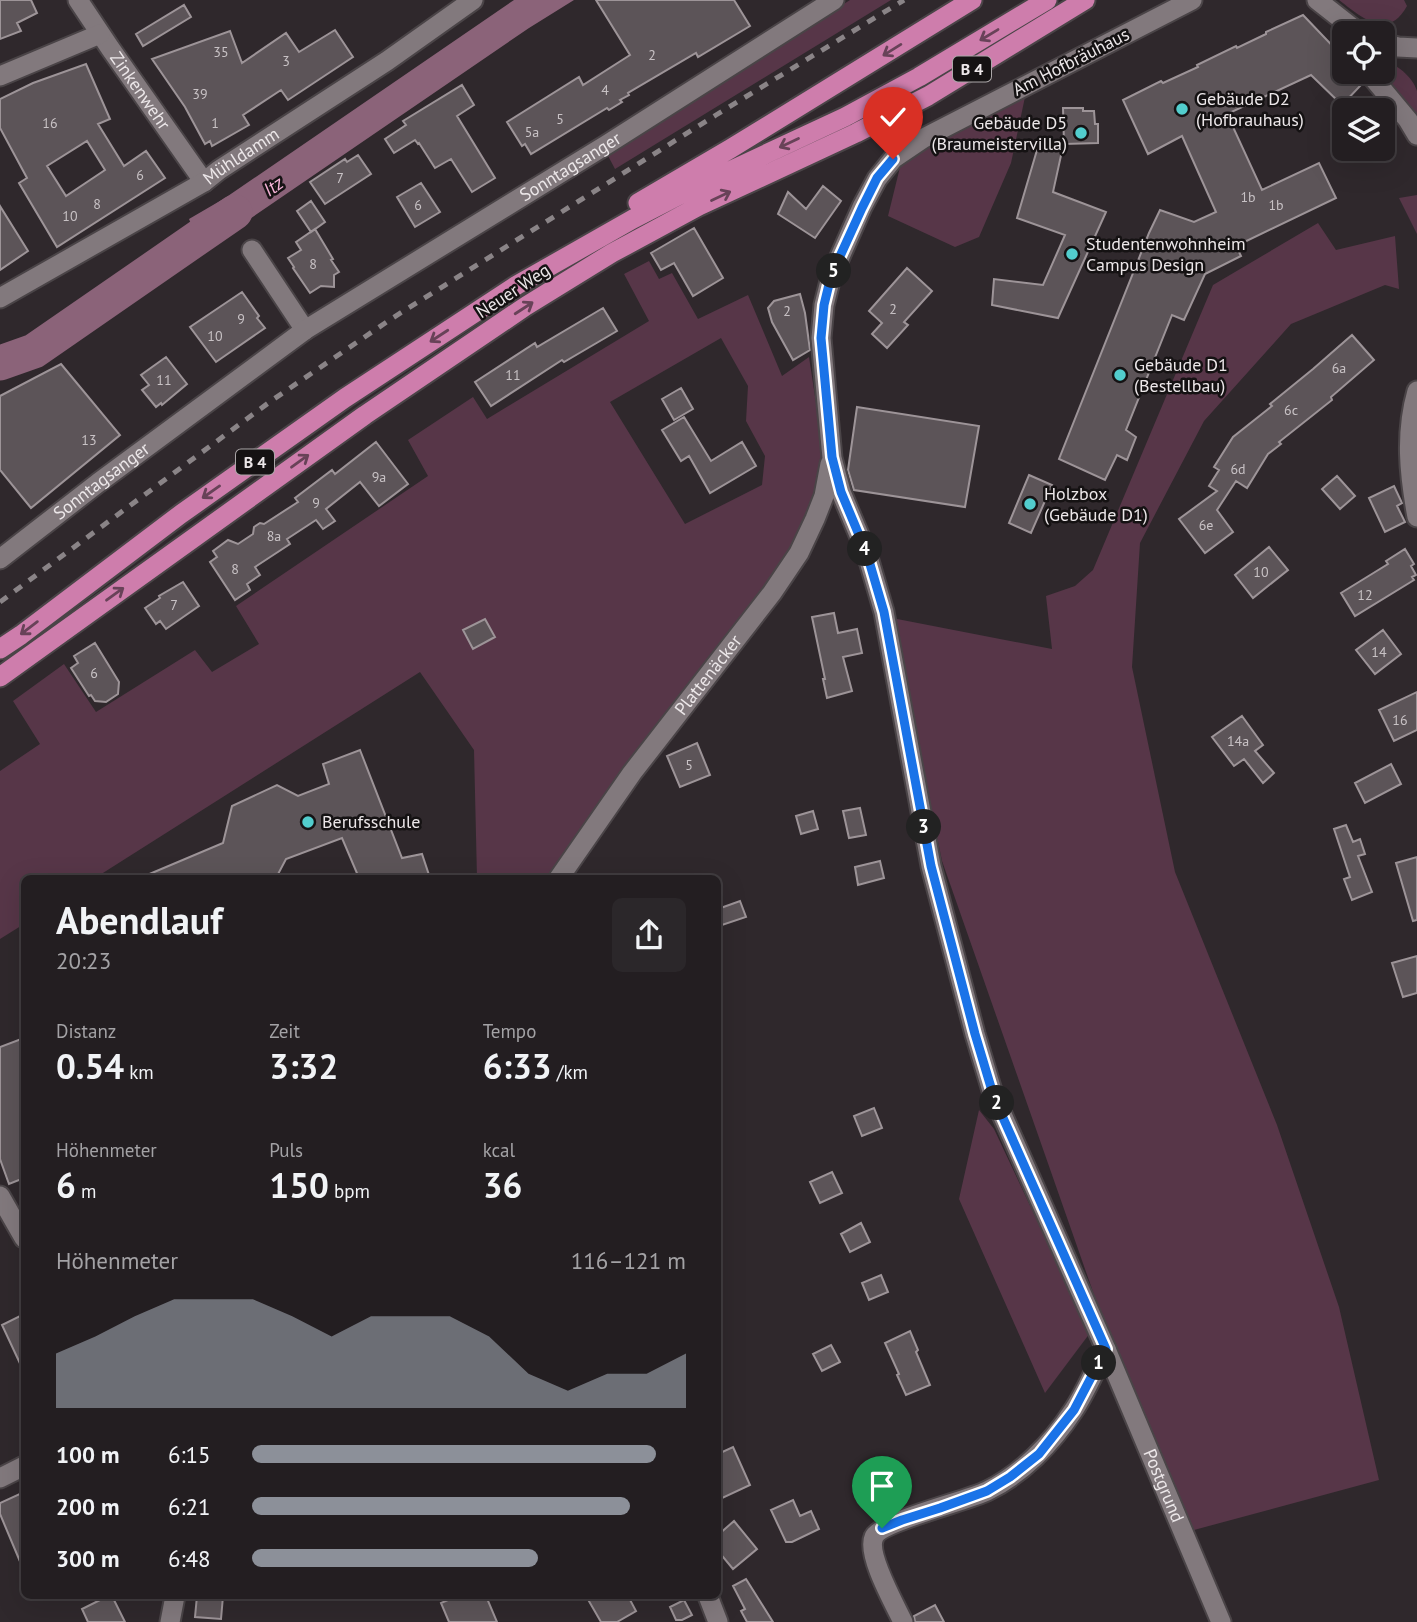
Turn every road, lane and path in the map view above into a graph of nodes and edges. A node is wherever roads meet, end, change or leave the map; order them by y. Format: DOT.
graph roads {
  1 [pos="78,0"];
  2 [pos="473,0"];
  3 [pos="834,0"];
  4 [pos="972,0"];
  5 [pos="1047,0"];
  6 [pos="1085,0"];
  7 [pos="1192,0"];
  8 [pos="1317,0"];
  9 [pos="1344,21"];
  10 [pos="100,34"];
  11 [pos="1395,46"];
  12 [pos="1417,48"];
  13 [pos="0,76"];
  14 [pos="1378,84"];
  15 [pos="1417,135"];
  16 [pos="204,182"];
  17 [pos="862,208"];
  18 [pos="251,250"];
  19 [pos="517,285"];
  20 [pos="0,298"];
  21 [pos="305,330"];
  22 [pos="1417,391"];
  23 [pos="832,457"];
  24 [pos="1417,517"];
  25 [pos="0,559"];
  26 [pos="0,649"];
  27 [pos="0,677"];
  28 [pos="561,875"];
  29 [pos="0,1196"];
  30 [pos="21,1233"];
  31 [pos="1106,1349"];
  32 [pos="21,1468"];
  33 [pos="0,1478"];
  34 [pos="174,1599"];
  35 [pos="709,1599"];
  36 [pos="170,1622"];
  37 [pos="718,1622"];
  38 [pos="903,1622"];
  39 [pos="1222,1622"];
  1 -- 10 [label="street, Zinkenwehr"];
  2 -- 16 [label="street, Mühldamm"];
  3 -- 21 [label="street, Sonntagsanger"];
  4 -- 19 [label="highway, one-way"];
  5 -- 19 [label="highway, Neuer Weg / B 4, one-way"];
  27 -- 6 [label="highway, Neuer Weg / B 4, one-way"];
  7 -- 17 [label="street, Am Hofbräuhaus"];
  8 -- 9 [label="street"];
  10 -- 13 [label="street"];
  10 -- 16 [label="street, Zinkenwehr"];
  11 -- 12 [label="street"];
  14 -- 15 [label="street"];
  16 -- 20 [label="street, Mühldamm"];
  17 -- 23 [label="street, Postgrund"];
  18 -- 21 [label="street"];
  19 -- 26 [label="highway, Neuer Weg / B 4, one-way"];
  21 -- 25 [label="street, Sonntagsanger"];
  22 -- 24 [label="street"];
  23 -- 28 [label="street, Plattenäcker"];
  23 -- 31 [label="street, Postgrund"];
  29 -- 30 [label="street"];
  31 -- 38 [label="street"];
  31 -- 39 [label="street, Postgrund"];
  32 -- 33 [label="street"];
  34 -- 36 [label="street"];
  35 -- 37 [label="street"];
}
